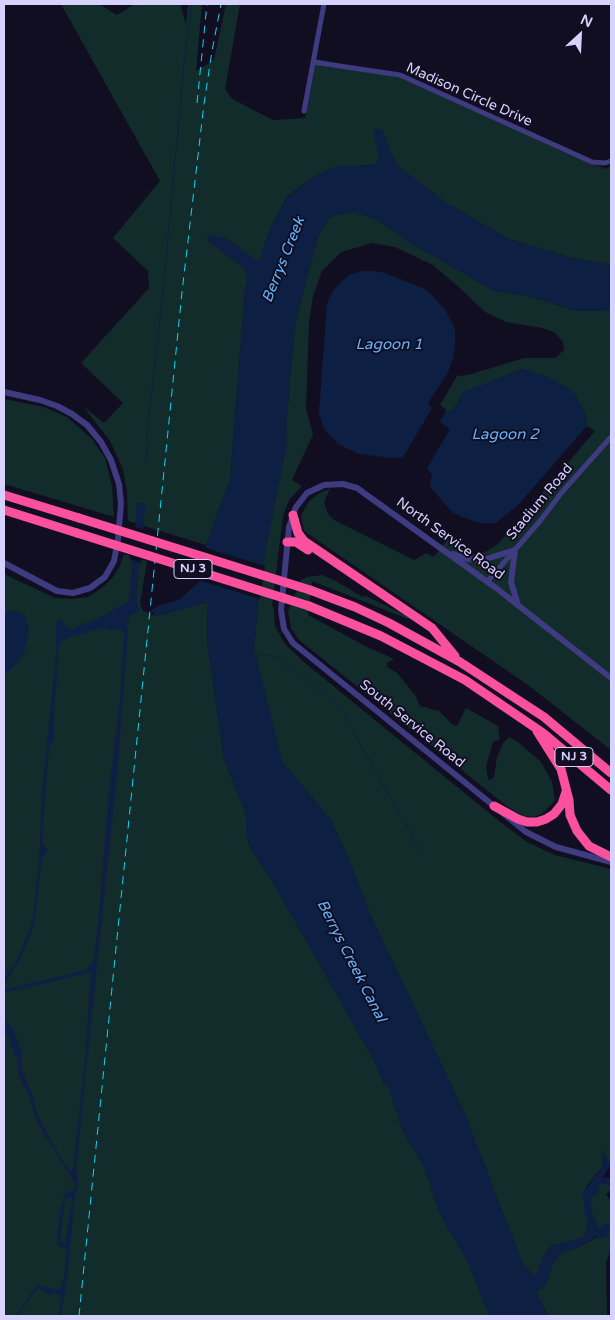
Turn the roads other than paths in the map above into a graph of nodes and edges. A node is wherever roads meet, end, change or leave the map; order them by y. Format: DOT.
graph roads {
  1 [pos="324,4"];
  2 [pos="313,62"];
  3 [pos="304,111"];
  4 [pos="611,161"];
  5 [pos="4,392"];
  6 [pos="611,437"];
  7 [pos="4,495"];
  8 [pos="4,510"];
  9 [pos="292,515"];
  10 [pos="287,542"];
  11 [pos="515,550"];
  12 [pos="446,552"];
  13 [pos="4,563"];
  14 [pos="487,582"];
  15 [pos="519,606"];
  16 [pos="412,615"];
  17 [pos="460,662"];
  18 [pos="611,678"];
  19 [pos="535,727"];
  20 [pos="610,771"];
  21 [pos="566,787"];
  22 [pos="611,790"];
  23 [pos="494,806"];
  24 [pos="611,858"];
  25 [pos="611,862"];
  1 -- 2 [label="street"];
  2 -- 3 [label="street"];
  2 -- 4 [label="street, Madison Circle Drive"];
  5 -- 13 [label="street"];
  6 -- 11 [label="street, Stadium Road"];
  7 -- 17 [label="highway, NJ 3, bridge"];
  8 -- 19 [label="highway, NJ 3, bridge"];
  9 -- 10 [label="street, North Service Road"];
  9 -- 12 [label="street, North Service Road"];
  9 -- 16 [label="highway"];
  10 -- 16 [label="highway"];
  10 -- 23 [label="street, South Service Road"];
  11 -- 12 [label="street"];
  11 -- 14 [label="street, Stadium Road"];
  11 -- 15 [label="street"];
  12 -- 14 [label="street, North Service Road"];
  14 -- 15 [label="street, North Service Road"];
  15 -- 18 [label="street, North Service Road"];
  16 -- 17 [label="highway"];
  17 -- 20 [label="highway, NJ 3"];
  19 -- 21 [label="highway"];
  19 -- 22 [label="highway, NJ 3"];
  21 -- 23 [label="highway"];
  21 -- 24 [label="highway"];
  23 -- 25 [label="street, South Service Road"];
}
